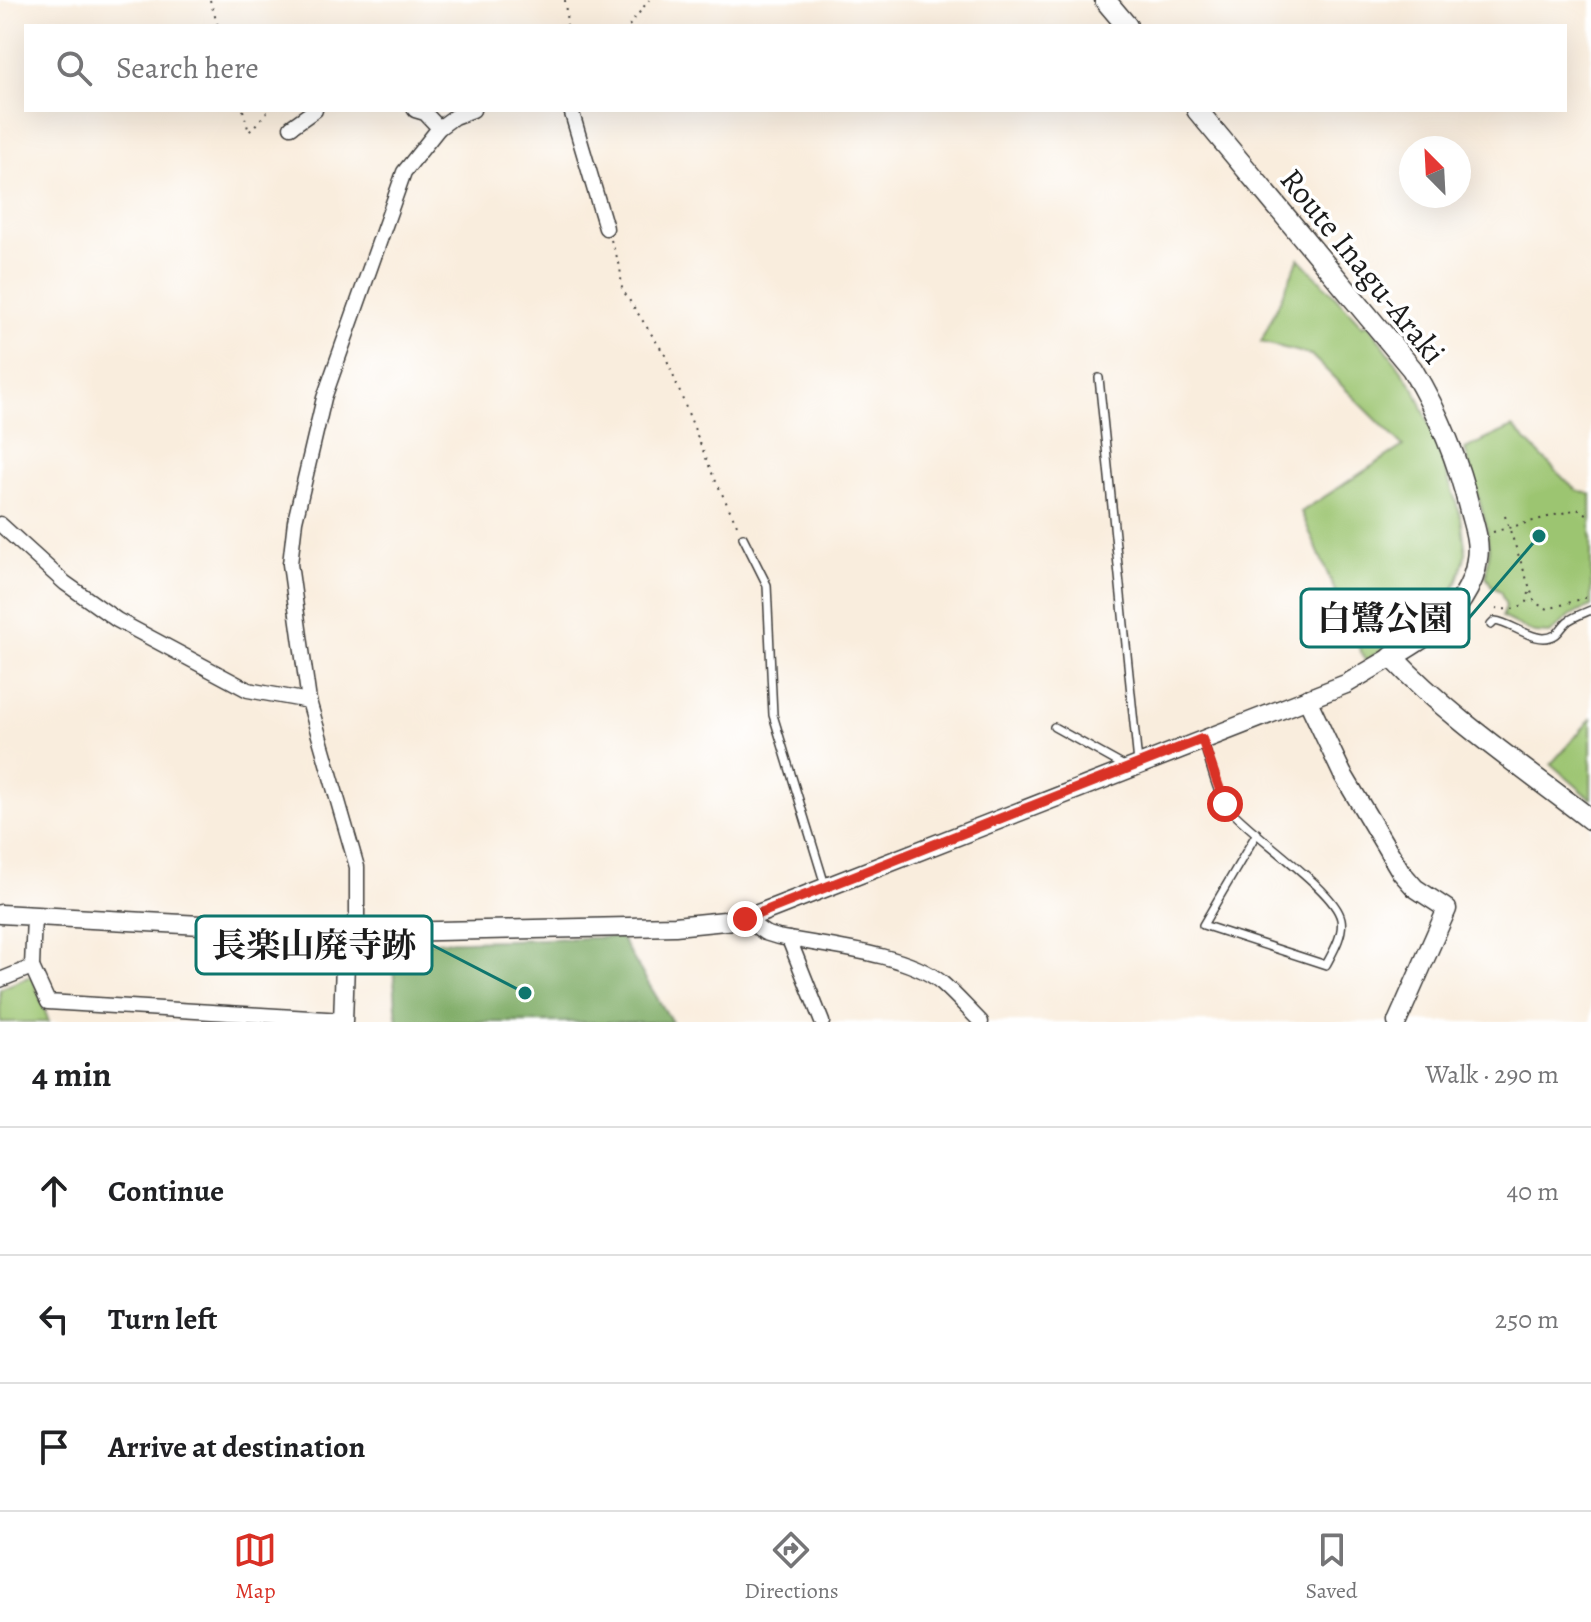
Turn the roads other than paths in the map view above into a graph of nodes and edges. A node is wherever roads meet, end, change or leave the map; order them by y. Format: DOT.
graph roads {
  1 [pos="1105,0"];
  2 [pos="1125,24"];
  3 [pos="312,112"];
  4 [pos="422,112"];
  5 [pos="468,112"];
  6 [pos="572,112"];
  7 [pos="1199,112"];
  8 [pos="291,127"];
  9 [pos="439,128"];
  10 [pos="606,228"];
  11 [pos="1099,378"];
  12 [pos="0,524"];
  13 [pos="743,537"];
  14 [pos="1591,610"];
  15 [pos="1491,625"];
  16 [pos="1392,657"];
  17 [pos="1307,699"];
  18 [pos="309,701"];
  19 [pos="1054,727"];
  20 [pos="1202,739"];
  21 [pos="1133,766"];
  22 [pos="1591,820"];
  23 [pos="1257,833"];
  24 [pos="826,887"];
  25 [pos="0,914"];
  26 [pos="34,916"];
  27 [pos="745,919"];
  28 [pos="346,933"];
  29 [pos="789,939"];
  30 [pos="32,967"];
  31 [pos="0,980"];
  32 [pos="343,1021"];
  33 [pos="822,1022"];
  34 [pos="981,1022"];
  35 [pos="1397,1022"];
  1 -- 2 [label="main road"];
  3 -- 8 [label="street"];
  4 -- 9 [label="street"];
  5 -- 9 [label="street"];
  6 -- 10 [label="street"];
  7 -- 16 [label="main road, Route Inagu-Araki"];
  9 -- 18 [label="street"];
  11 -- 21 [label="lane"];
  12 -- 18 [label="street"];
  13 -- 24 [label="lane"];
  14 -- 15 [label="lane"];
  16 -- 17 [label="street"];
  16 -- 22 [label="main road"];
  17 -- 20 [label="street"];
  17 -- 35 [label="street"];
  18 -- 28 [label="street"];
  19 -- 21 [label="lane"];
  20 -- 21 [label="street"];
  20 -- 23 [label="lane"];
  21 -- 24 [label="street"];
  23 -- 23 [label="lane"];
  24 -- 27 [label="street"];
  25 -- 26 [label="street"];
  26 -- 28 [label="street"];
  26 -- 30 [label="street"];
  27 -- 28 [label="street"];
  27 -- 29 [label="street"];
  28 -- 32 [label="street"];
  29 -- 33 [label="street"];
  29 -- 34 [label="street"];
  30 -- 31 [label="street"];
  30 -- 32 [label="street"];
}
